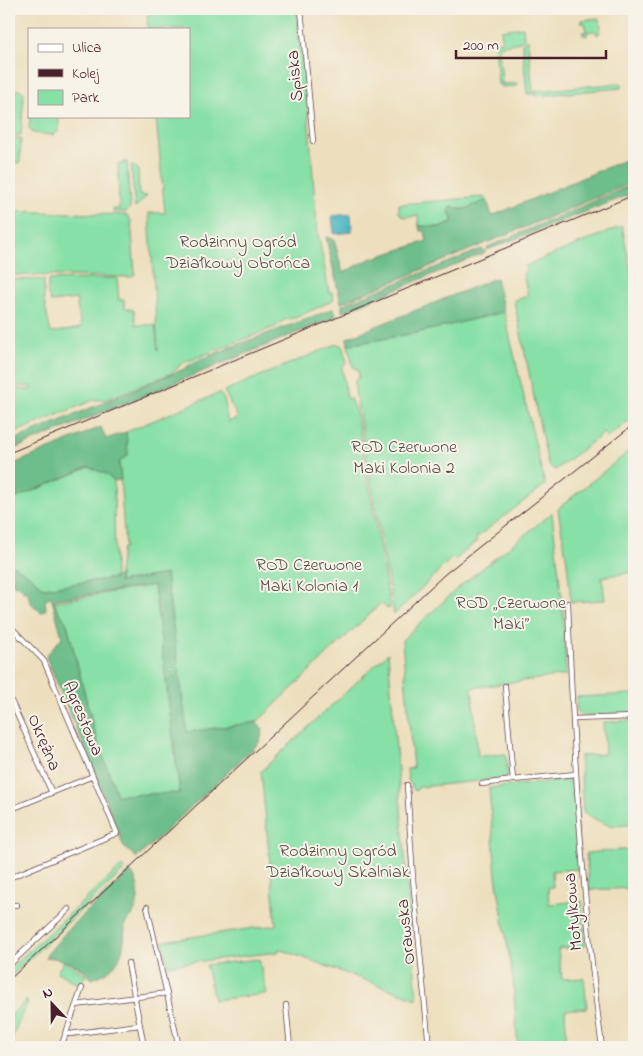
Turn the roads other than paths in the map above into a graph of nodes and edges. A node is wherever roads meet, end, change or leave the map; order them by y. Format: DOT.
graph roads {
  1 [pos="301,9"];
  2 [pos="313,141"];
  3 [pos="568,603"];
  4 [pos="9,625"];
  5 [pos="505,686"];
  6 [pos="9,697"];
  7 [pos="11,703"];
  8 [pos="634,717"];
  9 [pos="574,719"];
  10 [pos="576,774"];
  11 [pos="93,776"];
  12 [pos="513,780"];
  13 [pos="407,784"];
  14 [pos="482,784"];
  15 [pos="52,793"];
  16 [pos="9,809"];
  17 [pos="9,878"];
  18 [pos="9,905"];
  19 [pos="17,905"];
  20 [pos="147,907"];
  21 [pos="69,909"];
  22 [pos="128,963"];
  23 [pos="9,965"];
  24 [pos="82,988"];
  25 [pos="167,993"];
  26 [pos="135,997"];
  27 [pos="76,1005"];
  28 [pos="286,1005"];
  29 [pos="138,1025"];
  30 [pos="65,1033"];
  31 [pos="60,1047"];
  32 [pos="144,1047"];
  33 [pos="179,1047"];
  34 [pos="290,1047"];
  35 [pos="429,1047"];
  36 [pos="602,1047"];
  1 -- 2 [label="street, Spiska"];
  3 -- 9 [label="street, Motylkowa"];
  4 -- 11 [label="street, Agrestowa"];
  5 -- 12 [label="street"];
  6 -- 7 [label="street, Okrężna"];
  7 -- 15 [label="street, Okrężna"];
  8 -- 9 [label="street"];
  9 -- 10 [label="street, Motylkowa"];
  10 -- 12 [label="street"];
  10 -- 36 [label="street, Motylkowa"];
  11 -- 15 [label="street"];
  11 -- 17 [label="street, Agrestowa"];
  12 -- 14 [label="street"];
  13 -- 35 [label="street, Orawska"];
  15 -- 16 [label="street"];
  18 -- 19 [label="street"];
  20 -- 25 [label="street"];
  21 -- 23 [label="street"];
  22 -- 26 [label="street"];
  24 -- 27 [label="street"];
  25 -- 26 [label="street"];
  25 -- 33 [label="street"];
  26 -- 27 [label="street"];
  26 -- 29 [label="street"];
  27 -- 30 [label="street"];
  28 -- 34 [label="street"];
  29 -- 30 [label="street"];
  29 -- 32 [label="street"];
  30 -- 31 [label="street"];
}
